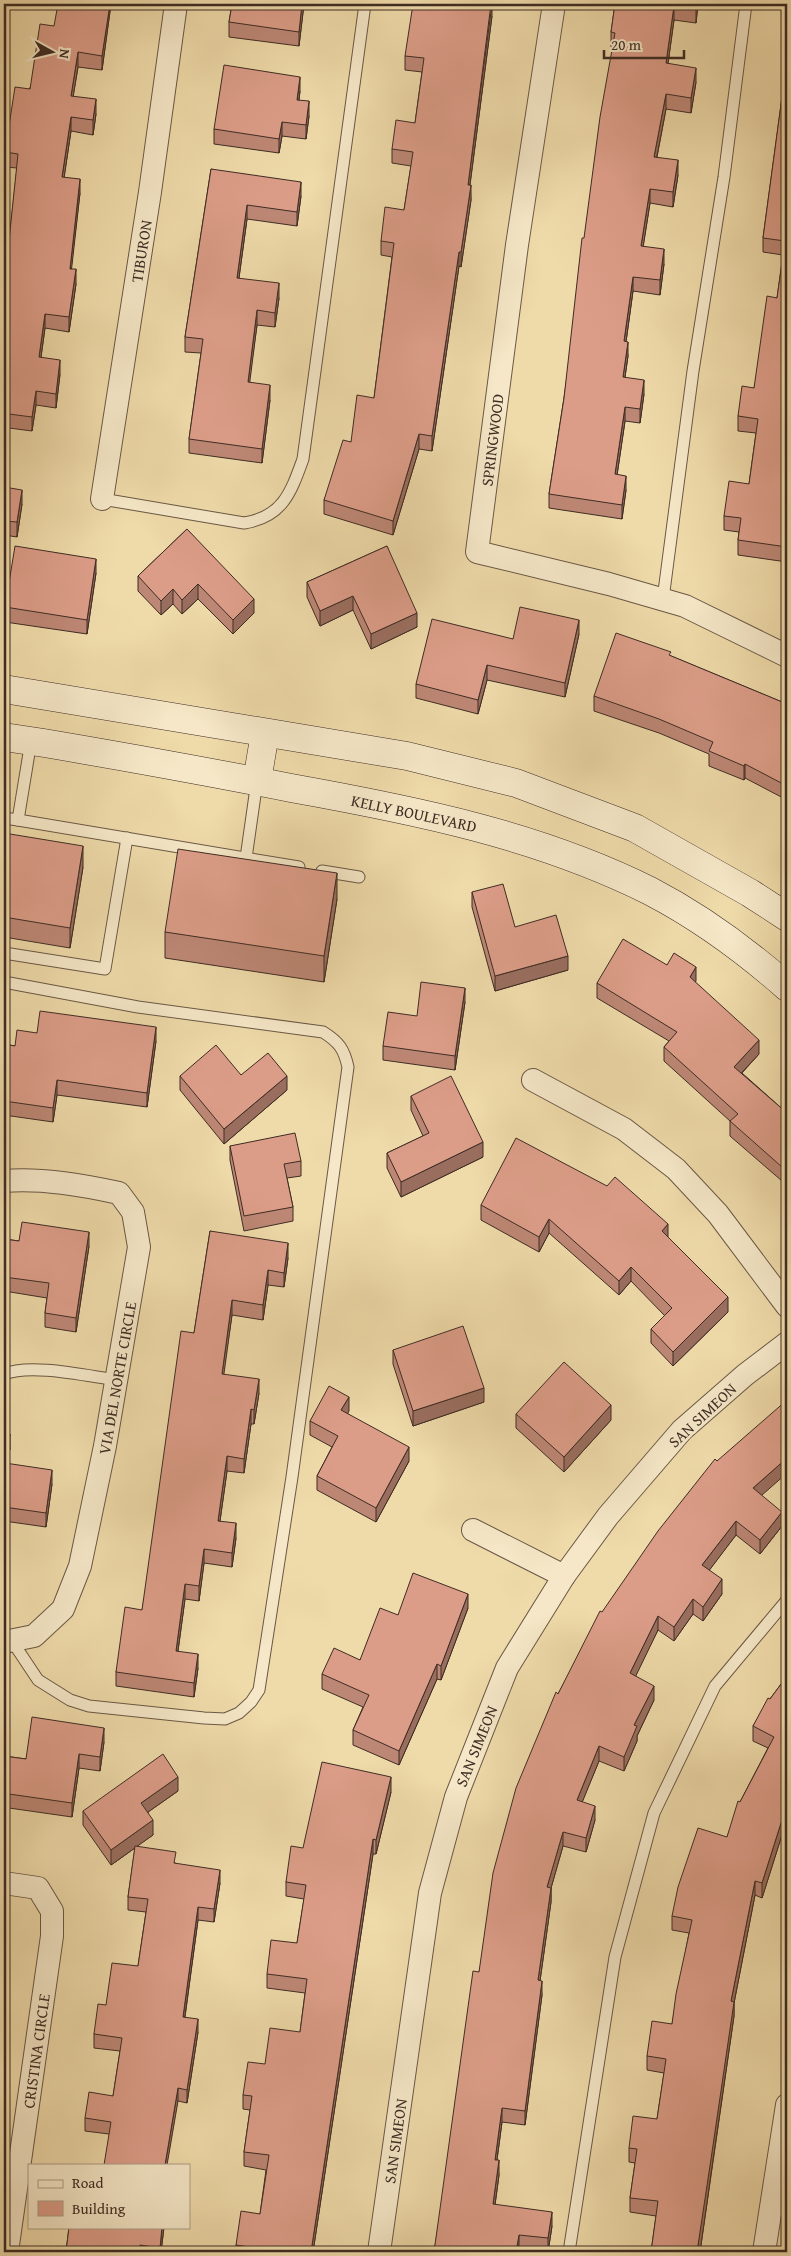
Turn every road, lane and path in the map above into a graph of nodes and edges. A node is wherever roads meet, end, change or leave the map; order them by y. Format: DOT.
graph roads {
  1 [pos="176,4"];
  2 [pos="365,4"];
  3 [pos="554,4"];
  4 [pos="746,4"];
  5 [pos="102,499"];
  6 [pos="663,600"];
  7 [pos="787,656"];
  8 [pos="4,689"];
  9 [pos="265,733"];
  10 [pos="4,737"];
  11 [pos="30,741"];
  12 [pos="257,781"];
  13 [pos="4,818"];
  14 [pos="18,820"];
  15 [pos="126,838"];
  16 [pos="246,858"];
  17 [pos="359,877"];
  18 [pos="787,917"];
  19 [pos="4,953"];
  20 [pos="4,982"];
  21 [pos="787,987"];
  22 [pos="533,1080"];
  23 [pos="4,1181"];
  24 [pos="787,1306"];
  25 [pos="787,1343"];
  26 [pos="4,1374"];
  27 [pos="116,1380"];
  28 [pos="473,1530"];
  29 [pos="564,1576"];
  30 [pos="787,1600"];
  31 [pos="8,1642"];
  32 [pos="4,1883"];
  33 [pos="787,2106"];
  34 [pos="6,2247"];
  35 [pos="379,2252"];
  36 [pos="569,2252"];
  37 [pos="764,2252"];
  1 -- 5 [label="street, TIBURON"];
  2 -- 5 [label="lane"];
  3 -- 6 [label="street, SPRINGWOOD"];
  4 -- 6 [label="lane"];
  6 -- 7 [label="street, SPRINGWOOD"];
  8 -- 9 [label="main road"];
  9 -- 12 [label="main road"];
  9 -- 18 [label="main road"];
  10 -- 11 [label="main road, KELLY BOULEVARD"];
  11 -- 12 [label="main road, KELLY BOULEVARD"];
  11 -- 14 [label="lane"];
  12 -- 16 [label="lane"];
  12 -- 21 [label="main road, KELLY BOULEVARD"];
  13 -- 14 [label="lane"];
  14 -- 15 [label="lane"];
  15 -- 16 [label="lane"];
  15 -- 19 [label="lane"];
  16 -- 17 [label="lane"];
  20 -- 31 [label="lane"];
  22 -- 24 [label="street"];
  23 -- 27 [label="street, VIA DEL NORTE CIRCLE"];
  25 -- 29 [label="street, SAN SIMEON"];
  26 -- 27 [label="lane"];
  27 -- 31 [label="street, VIA DEL NORTE CIRCLE"];
  28 -- 29 [label="street"];
  29 -- 35 [label="street, SAN SIMEON"];
  30 -- 36 [label="lane"];
  32 -- 34 [label="street, CRISTINA CIRCLE"];
  33 -- 37 [label="street"];
}
